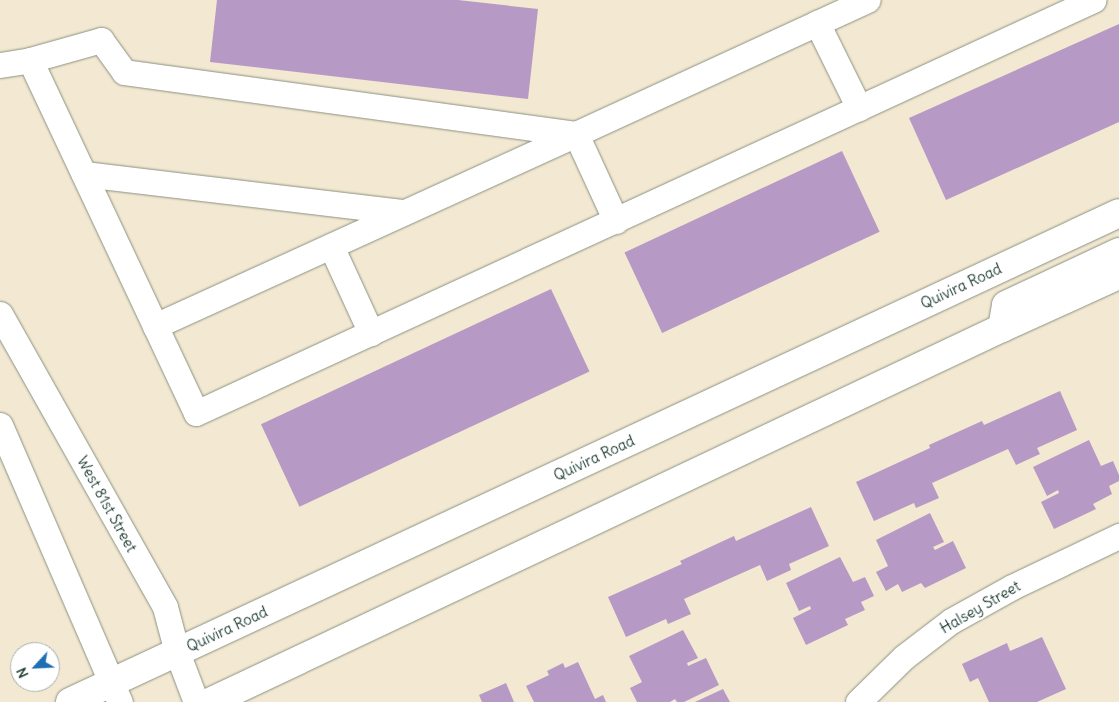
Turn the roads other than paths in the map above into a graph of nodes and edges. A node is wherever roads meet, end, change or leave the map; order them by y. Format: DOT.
graph roads {
  1 [pos="868,0"];
  2 [pos="1093,0"];
  3 [pos="817,23"];
  4 [pos="30,60"];
  5 [pos="0,65"];
  6 [pos="859,108"];
  7 [pos="576,134"];
  8 [pos="84,174"];
  9 [pos="405,212"];
  10 [pos="1119,213"];
  11 [pos="616,221"];
  12 [pos="331,246"];
  13 [pos="1119,252"];
  14 [pos="1119,275"];
  15 [pos="0,314"];
  16 [pos="155,326"];
  17 [pos="1002,328"];
  18 [pos="371,333"];
  19 [pos="0,425"];
  20 [pos="1119,536"];
  21 [pos="177,652"];
  22 [pos="116,692"];
  23 [pos="70,702"];
  24 [pos="196,702"];
  25 [pos="210,702"];
  26 [pos="858,702"];
  1 -- 3 [label="street"];
  2 -- 6 [label="street"];
  3 -- 6 [label="street"];
  3 -- 7 [label="street"];
  4 -- 5 [label="street"];
  4 -- 7 [label="street"];
  4 -- 8 [label="street"];
  6 -- 11 [label="street"];
  7 -- 9 [label="street"];
  7 -- 11 [label="street"];
  8 -- 9 [label="street"];
  8 -- 16 [label="street"];
  9 -- 12 [label="street"];
  10 -- 21 [label="main road, Quivira Road"];
  11 -- 18 [label="street"];
  12 -- 16 [label="street"];
  12 -- 18 [label="street"];
  13 -- 17 [label="main road"];
  14 -- 17 [label="main road"];
  15 -- 21 [label="street, West 81st Street"];
  16 -- 18 [label="street"];
  17 -- 25 [label="main road"];
  19 -- 22 [label="street"];
  20 -- 26 [label="street, Halsey Street"];
  21 -- 22 [label="main road, Quivira Road"];
  21 -- 24 [label="street, West 81st Street"];
  22 -- 23 [label="main road, Quivira Road"];
}
